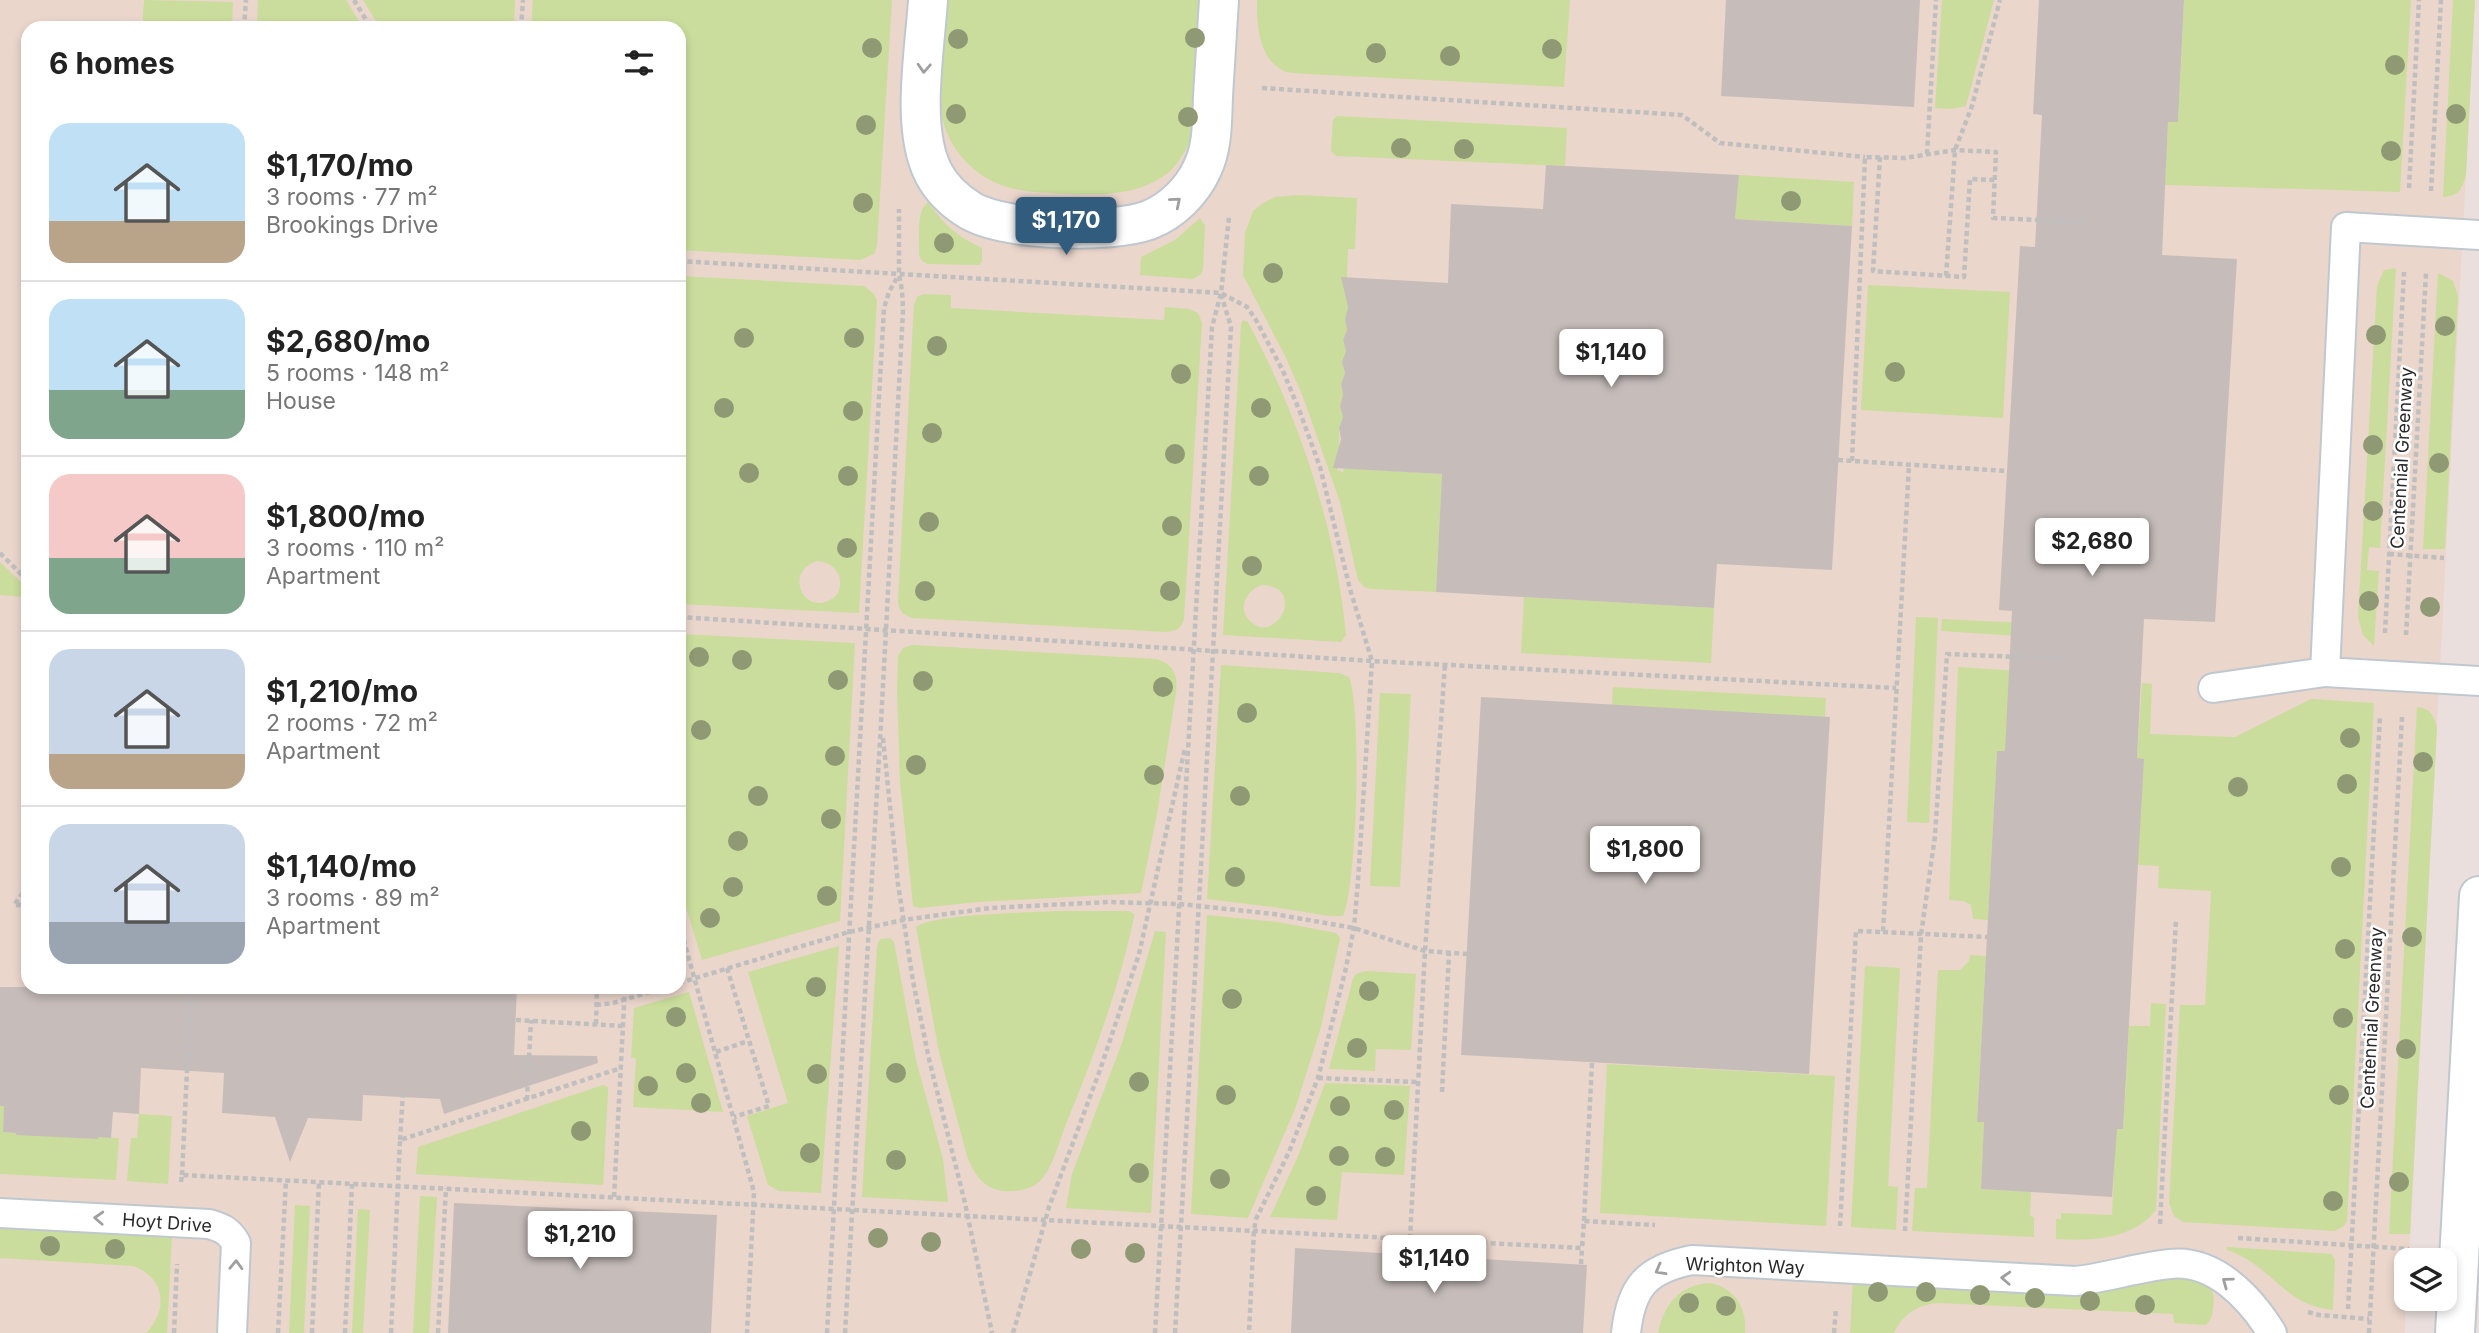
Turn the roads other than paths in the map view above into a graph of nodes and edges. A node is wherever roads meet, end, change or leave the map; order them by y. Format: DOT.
graph roads {
  1 [pos="928,0"];
  2 [pos="1219,0"];
  3 [pos="2479,235"];
  4 [pos="2325,672"];
  5 [pos="2479,681"];
  6 [pos="2213,688"];
  7 [pos="2479,896"];
  8 [pos="0,1213"];
  9 [pos="232,1333"];
  10 [pos="1626,1333"];
  11 [pos="2272,1333"];
  12 [pos="2455,1333"];
  1 -- 2 [label="street, one-way"];
  3 -- 4 [label="lane"];
  4 -- 5 [label="lane"];
  4 -- 6 [label="lane"];
  7 -- 12 [label="street"];
  9 -- 8 [label="lane, Hoyt Drive, one-way"];
  11 -- 10 [label="lane, Wrighton Way, one-way"];
}
